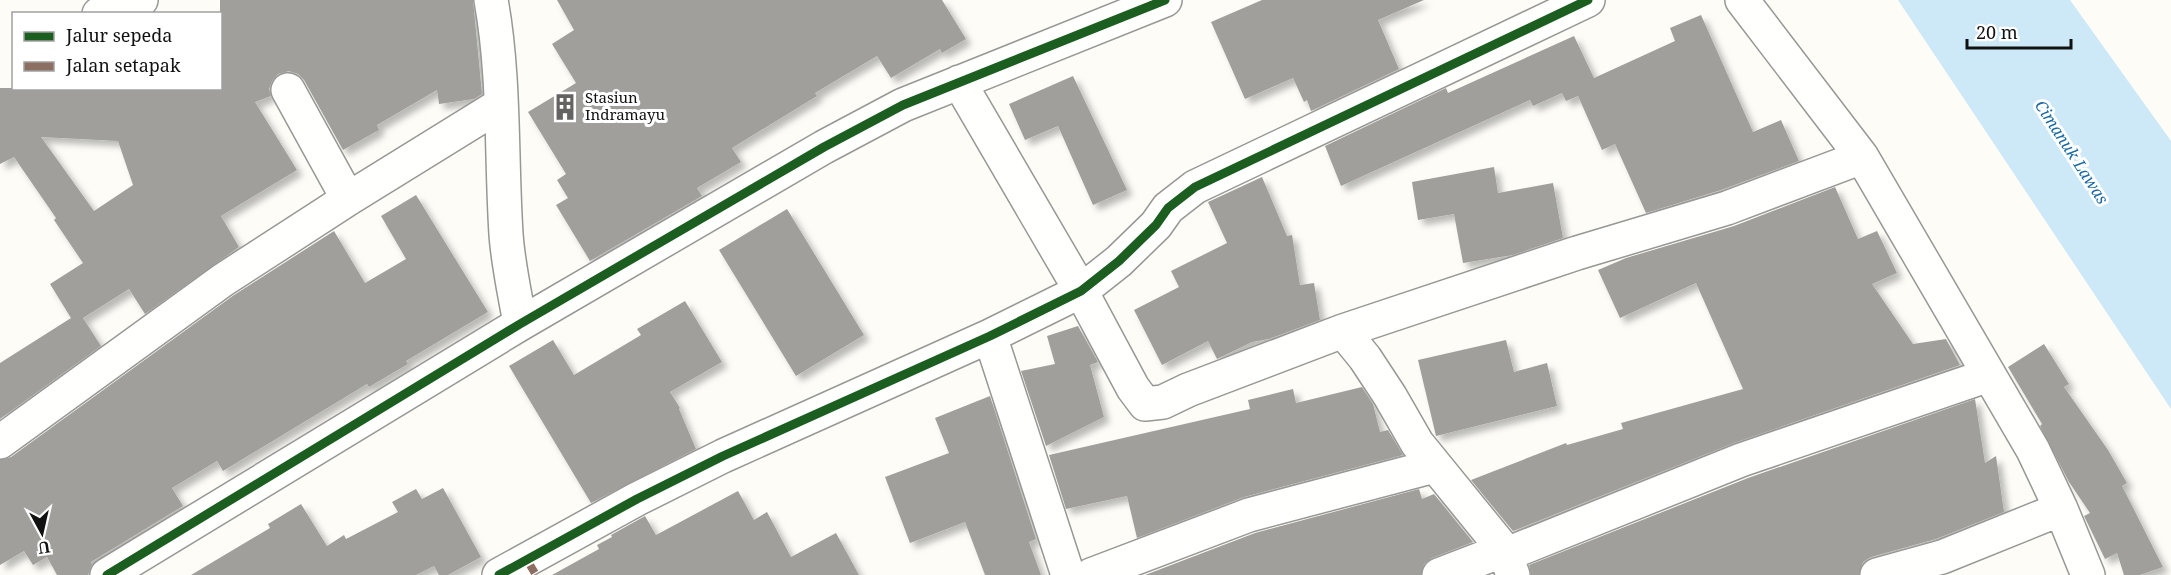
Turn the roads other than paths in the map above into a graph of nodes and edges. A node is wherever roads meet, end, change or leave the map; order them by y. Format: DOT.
graph roads {
  1 [pos="141,0"];
  2 [pos="491,0"];
  3 [pos="1165,0"];
  4 [pos="1588,0"];
  5 [pos="1742,0"];
  6 [pos="105,12"];
  7 [pos="959,82"];
  8 [pos="288,90"];
  9 [pos="500,105"];
  10 [pos="1862,157"];
  11 [pos="348,199"];
  12 [pos="1081,291"];
  13 [pos="520,324"];
  14 [pos="1343,331"];
  15 [pos="990,336"];
  16 [pos="1989,375"];
  17 [pos="0,442"];
  18 [pos="1434,466"];
  19 [pos="2061,509"];
  20 [pos="1508,560"];
  21 [pos="531,567"];
  22 [pos="115,573"];
  23 [pos="499,575"];
  24 [pos="1068,575"];
  25 [pos="1091,575"];
  26 [pos="1439,575"];
  27 [pos="1877,575"];
  28 [pos="2088,575"];
  1 -- 6 [label="street"];
  2 -- 9 [label="street"];
  3 -- 7 [label="street"];
  4 -- 12 [label="street"];
  5 -- 10 [label="street"];
  7 -- 12 [label="street"];
  7 -- 13 [label="street"];
  8 -- 11 [label="street"];
  9 -- 11 [label="street"];
  9 -- 13 [label="street"];
  10 -- 14 [label="street"];
  10 -- 16 [label="street"];
  11 -- 17 [label="street"];
  12 -- 14 [label="street"];
  12 -- 15 [label="street"];
  13 -- 22 [label="street"];
  14 -- 18 [label="street"];
  15 -- 21 [label="street"];
  15 -- 24 [label="street"];
  16 -- 19 [label="street"];
  16 -- 20 [label="street"];
  18 -- 20 [label="street"];
  18 -- 25 [label="street"];
  19 -- 27 [label="street"];
  19 -- 28 [label="street"];
  20 -- 26 [label="street"];
  21 -- 23 [label="street"];
}
